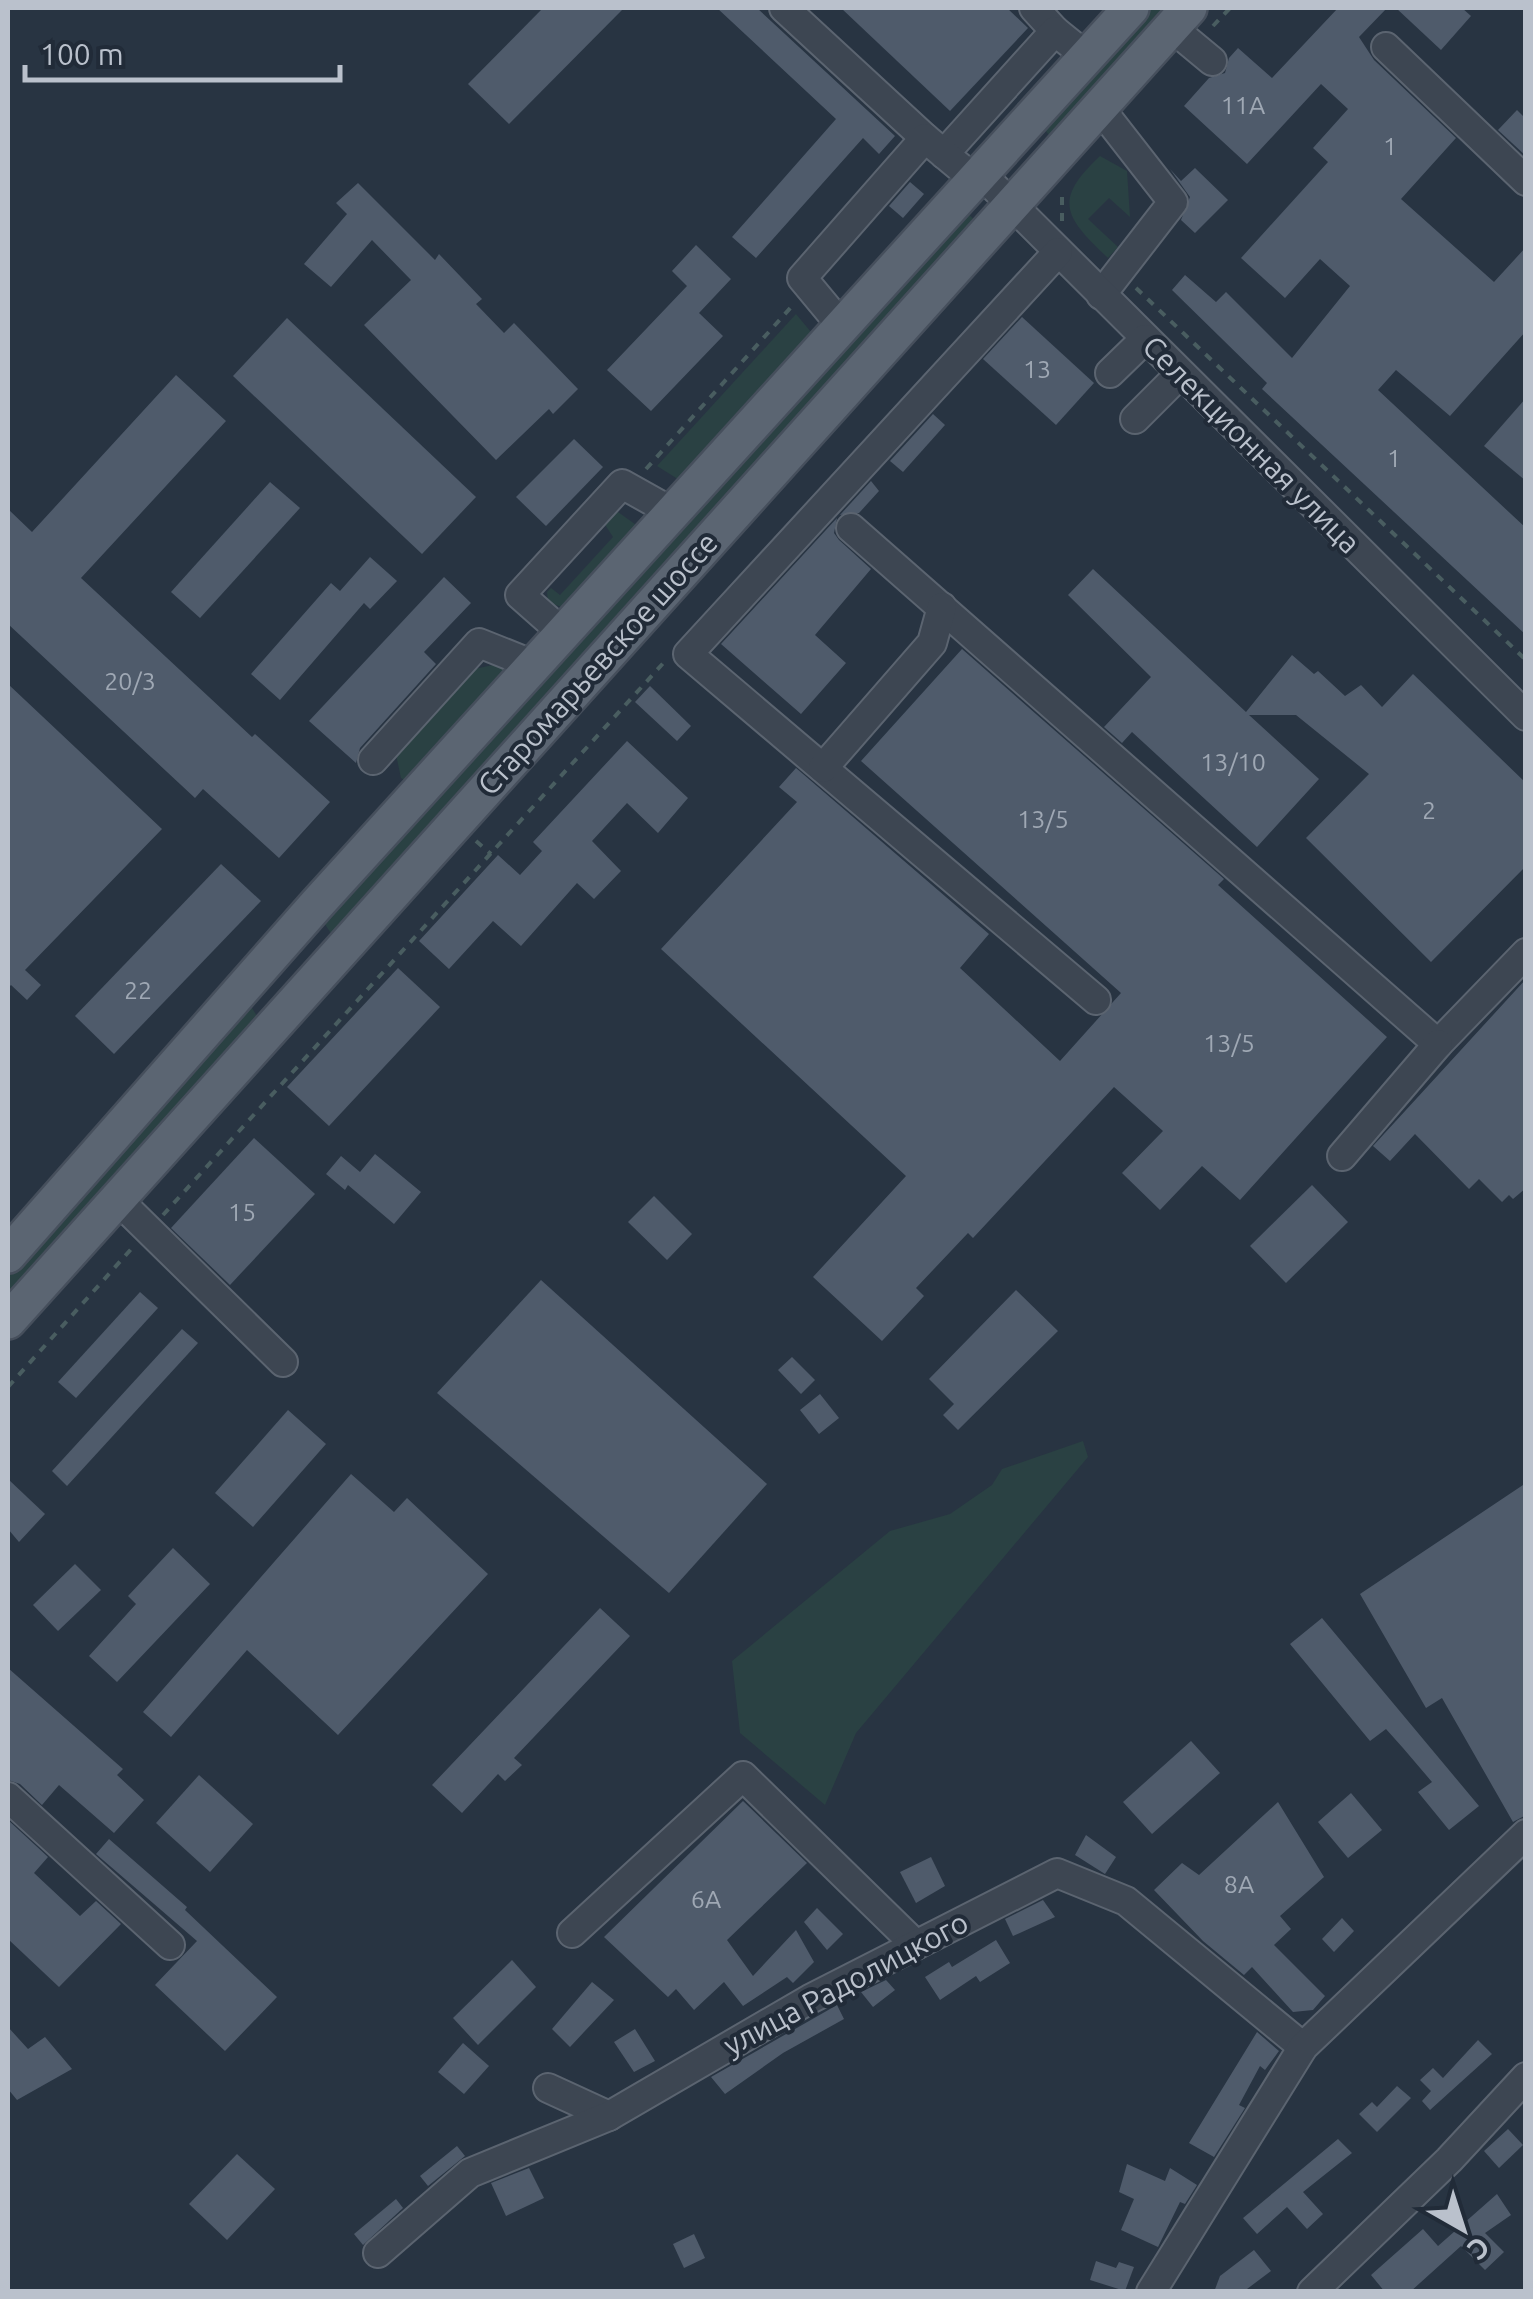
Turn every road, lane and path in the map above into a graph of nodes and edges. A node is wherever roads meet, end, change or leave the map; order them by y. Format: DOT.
graph roads {
  1 [pos="784,8"];
  2 [pos="1034,8"];
  3 [pos="1131,8"];
  4 [pos="1230,8"];
  5 [pos="1055,31"];
  6 [pos="1192,35"];
  7 [pos="1386,47"];
  8 [pos="1086,56"];
  9 [pos="1099,107"];
  10 [pos="935,146"];
  11 [pos="977,176"];
  12 [pos="1066,180"];
  13 [pos="1526,181"];
  14 [pos="1014,205"];
  15 [pos="1052,246"];
  16 [pos="1118,270"];
  17 [pos="809,287"];
  18 [pos="1101,295"];
  19 [pos="842,326"];
  20 [pos="1145,339"];
  21 [pos="1110,373"];
  22 [pos="1180,374"];
  23 [pos="1135,419"];
  24 [pos="630,488"];
  25 [pos="672,512"];
  26 [pos="851,528"];
  27 [pos="942,607"];
  28 [pos="563,632"];
  29 [pos="668,658"];
  30 [pos="1526,660"];
  31 [pos="534,664"];
  32 [pos="1526,716"];
  33 [pos="373,760"];
  34 [pos="823,768"];
  35 [pos="282,944"];
  36 [pos="1526,953"];
  37 [pos="318,975"];
  38 [pos="1096,1000"];
  39 [pos="1438,1044"];
  40 [pos="1342,1156"];
  41 [pos="117,1199"];
  42 [pos="148,1230"];
  43 [pos="8,1255"];
  44 [pos="8,1321"];
  45 [pos="283,1362"];
  46 [pos="8,1387"];
  47 [pos="8,1797"];
  48 [pos="1526,1834"];
  49 [pos="572,1933"];
  50 [pos="170,1945"];
  51 [pos="916,1945"];
  52 [pos="1303,2048"];
  53 [pos="1526,2077"];
  54 [pos="548,2088"];
  55 [pos="609,2116"];
  56 [pos="378,2254"];
  57 [pos="1151,2292"];
  58 [pos="1312,2292"];
  1 -- 10 [label="street, Селекционная улица"];
  2 -- 5 [label="street"];
  3 -- 8 [label="main road, Старомарьевское шоссе"];
  4 -- 6 [label="path"];
  5 -- 8 [label="street"];
  5 -- 10 [label="street"];
  6 -- 9 [label="main road, Старомарьевское шоссе"];
  7 -- 13 [label="street"];
  8 -- 11 [label="main road, Старомарьевское шоссе"];
  9 -- 14 [label="main road, Старомарьевское шоссе"];
  9 -- 16 [label="street"];
  10 -- 11 [label="street, Селекционная улица"];
  10 -- 17 [label="street"];
  11 -- 14 [label="street, Селекционная улица"];
  11 -- 19 [label="main road, Старомарьевское шоссе"];
  12 -- 15 [label="path"];
  14 -- 15 [label="street, Селекционная улица"];
  14 -- 37 [label="main road, Старомарьевское шоссе"];
  15 -- 18 [label="street, Селекционная улица"];
  15 -- 34 [label="street"];
  16 -- 18 [label="street"];
  16 -- 30 [label="path"];
  17 -- 19 [label="street"];
  17 -- 24 [label="path"];
  18 -- 20 [label="street, Селекционная улица"];
  19 -- 25 [label="main road, Старомарьевское шоссе"];
  20 -- 21 [label="street"];
  20 -- 22 [label="street, Селекционная улица"];
  22 -- 23 [label="street"];
  22 -- 32 [label="street, Селекционная улица"];
  24 -- 25 [label="street"];
  24 -- 28 [label="street"];
  25 -- 28 [label="main road, Старомарьевское шоссе"];
  26 -- 27 [label="street"];
  27 -- 34 [label="street"];
  27 -- 39 [label="street"];
  28 -- 31 [label="main road, Старомарьевское шоссе"];
  29 -- 42 [label="path"];
  31 -- 33 [label="street"];
  31 -- 35 [label="main road, Старомарьевское шоссе"];
  34 -- 38 [label="street"];
  35 -- 37 [label="main road"];
  35 -- 43 [label="main road, Старомарьевское шоссе"];
  36 -- 39 [label="street"];
  37 -- 41 [label="main road, Старомарьевское шоссе"];
  39 -- 40 [label="street"];
  41 -- 42 [label="street"];
  41 -- 44 [label="main road, Старомарьевское шоссе"];
  42 -- 45 [label="street"];
  42 -- 46 [label="path"];
  47 -- 50 [label="street"];
  48 -- 52 [label="street"];
  49 -- 51 [label="street"];
  51 -- 52 [label="street, улица Радолицкого"];
  51 -- 55 [label="street, улица Радолицкого"];
  52 -- 57 [label="street"];
  53 -- 58 [label="street"];
  54 -- 55 [label="street"];
  55 -- 56 [label="street, улица Радолицкого"];
}
